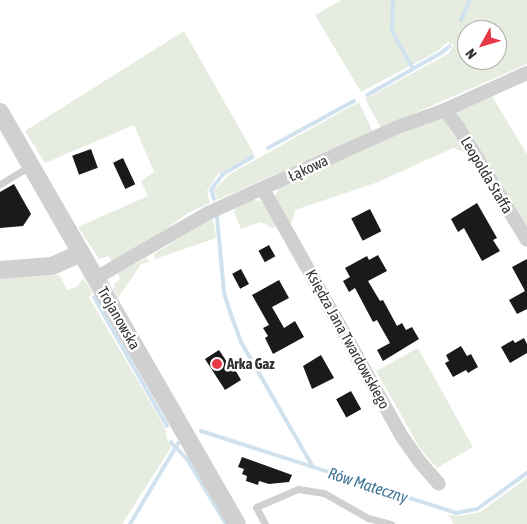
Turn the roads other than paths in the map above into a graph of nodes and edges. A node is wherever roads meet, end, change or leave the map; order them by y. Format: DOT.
graph roads {
  1 [pos="527,73"];
  2 [pos="445,110"];
  3 [pos="0,112"];
  4 [pos="31,166"];
  5 [pos="0,184"];
  6 [pos="263,189"];
  7 [pos="527,240"];
  8 [pos="81,253"];
  9 [pos="0,270"];
  10 [pos="96,278"];
  11 [pos="439,484"];
  12 [pos="237,524"];
  13 [pos="266,524"];
  14 [pos="391,524"];
  1 -- 2 [label="street, Łąkowa"];
  2 -- 6 [label="street, Łąkowa"];
  2 -- 7 [label="street, Leopolda Staffa"];
  3 -- 4 [label="street, Trojanowska"];
  4 -- 5 [label="lane"];
  4 -- 8 [label="street, Trojanowska"];
  6 -- 10 [label="street, Łąkowa"];
  6 -- 11 [label="street, Księdza Jana Twardowskiego"];
  8 -- 9 [label="street"];
  8 -- 10 [label="street, Trojanowska"];
  10 -- 12 [label="street, Trojanowska"];
  13 -- 14 [label="lane"];
}
